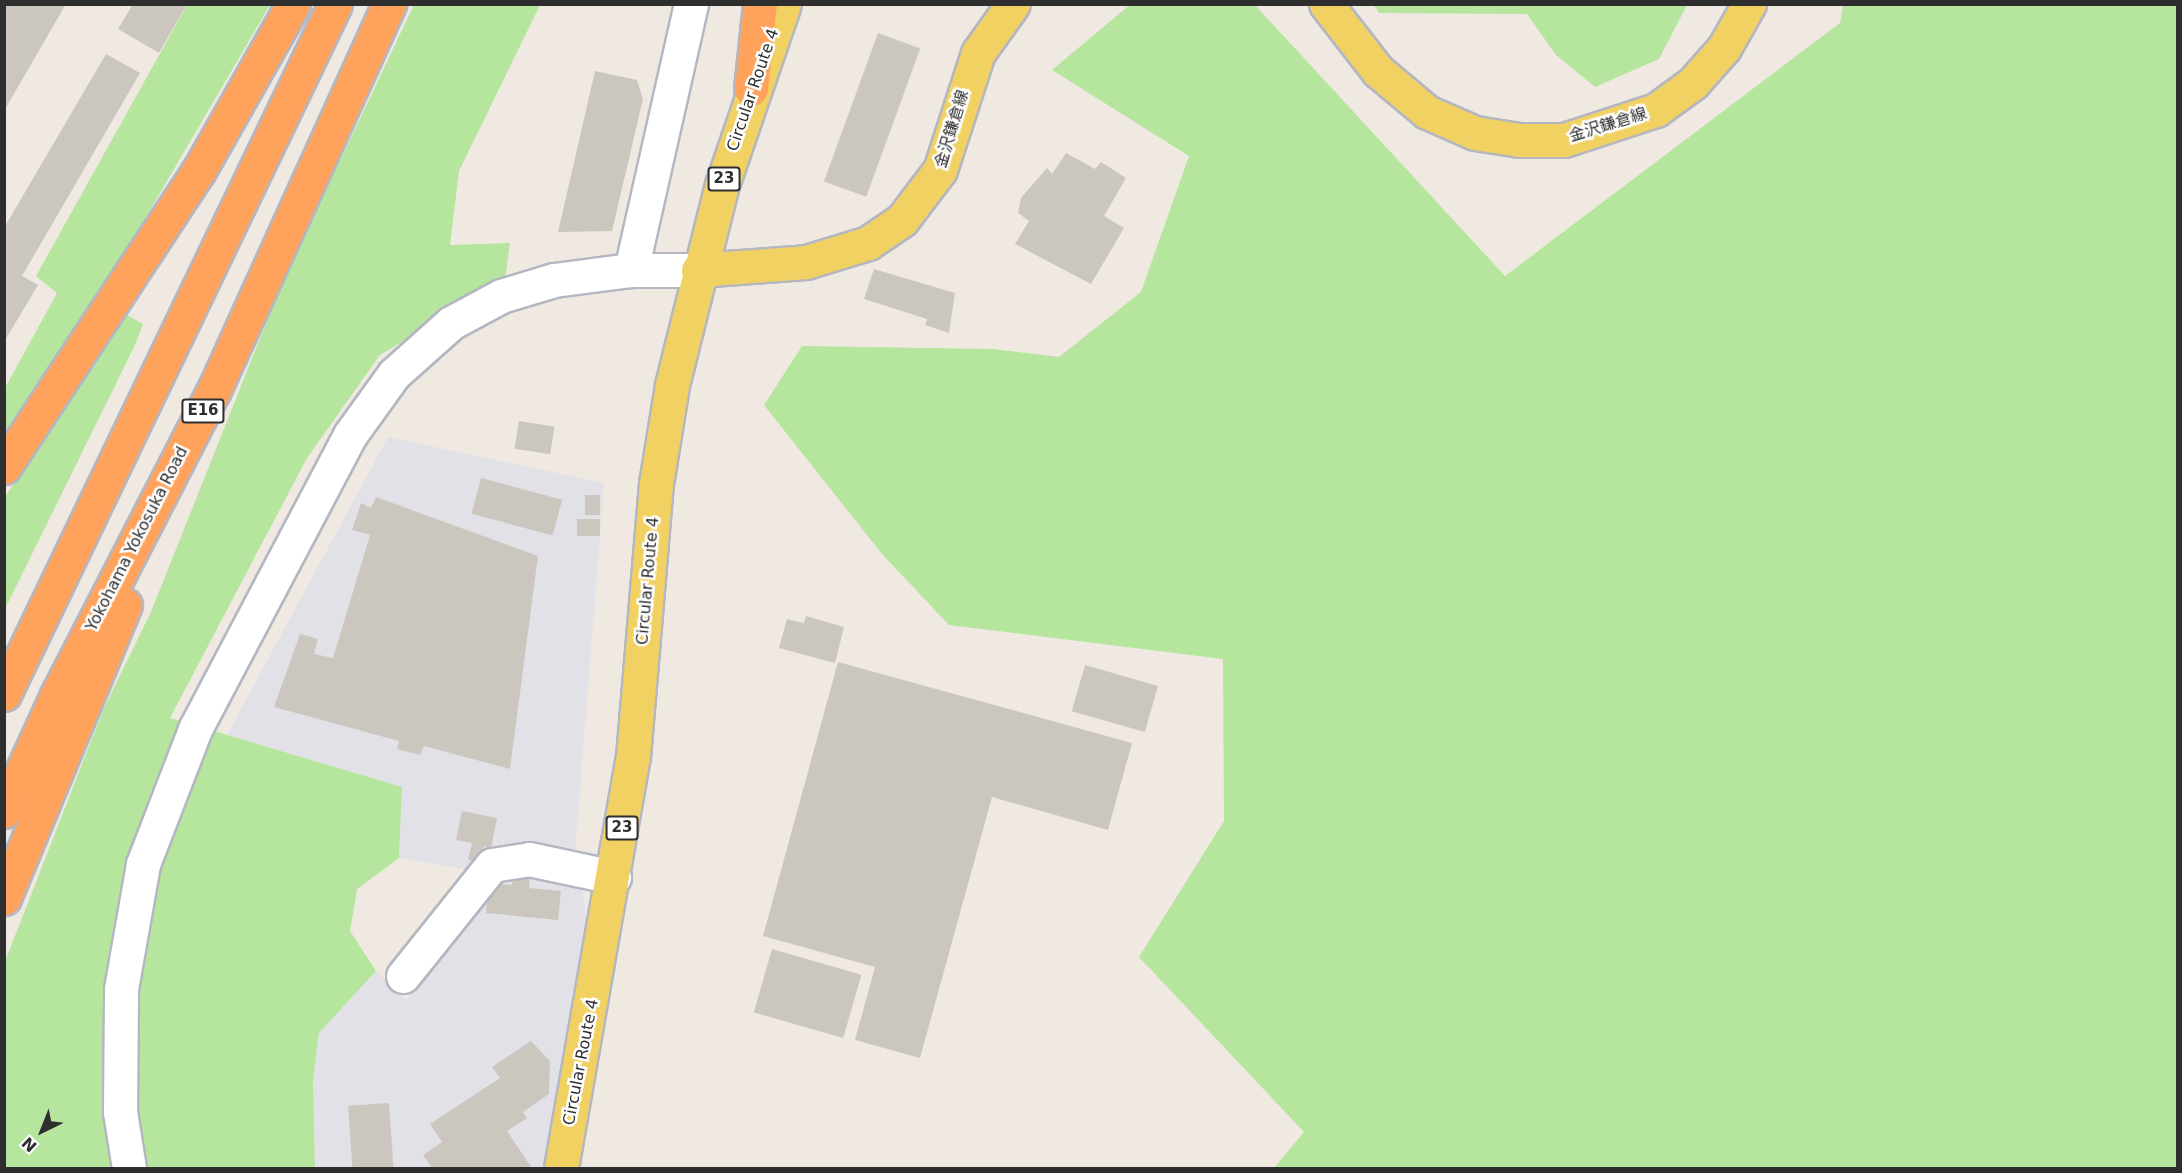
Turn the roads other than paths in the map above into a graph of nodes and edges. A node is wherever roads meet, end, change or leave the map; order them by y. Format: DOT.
graph roads {
  1 [pos="293,4"];
  2 [pos="335,4"];
  3 [pos="389,4"];
  4 [pos="691,4"];
  5 [pos="760,4"];
  6 [pos="784,4"];
  7 [pos="1013,4"];
  8 [pos="1326,4"];
  9 [pos="1749,4"];
  10 [pos="751,89"];
  11 [pos="631,270"];
  12 [pos="698,270"];
  13 [pos="214,390"];
  14 [pos="4,467"];
  15 [pos="4,694"];
  16 [pos="4,811"];
  17 [pos="614,877"];
  18 [pos="4,898"];
  19 [pos="404,976"];
  20 [pos="129,1168"];
  21 [pos="561,1168"];
  1 -- 14 [label="highway"];
  2 -- 15 [label="highway"];
  3 -- 13 [label="highway, Yokohama Yokosuka Road / E16"];
  4 -- 11 [label="street"];
  5 -- 10 [label="highway"];
  6 -- 10 [label="main road, Circular Route 4 / 23"];
  7 -- 12 [label="main road, 金沢鎌倉線"];
  8 -- 9 [label="main road, 金沢鎌倉線"];
  10 -- 12 [label="main road, Circular Route 4 / 23"];
  11 -- 12 [label="street"];
  11 -- 20 [label="street"];
  12 -- 17 [label="main road, Circular Route 4 / 23"];
  13 -- 16 [label="highway, Yokohama Yokosuka Road / E16"];
  13 -- 18 [label="highway"];
  17 -- 19 [label="street"];
  17 -- 21 [label="main road, Circular Route 4 / 23"];
}
